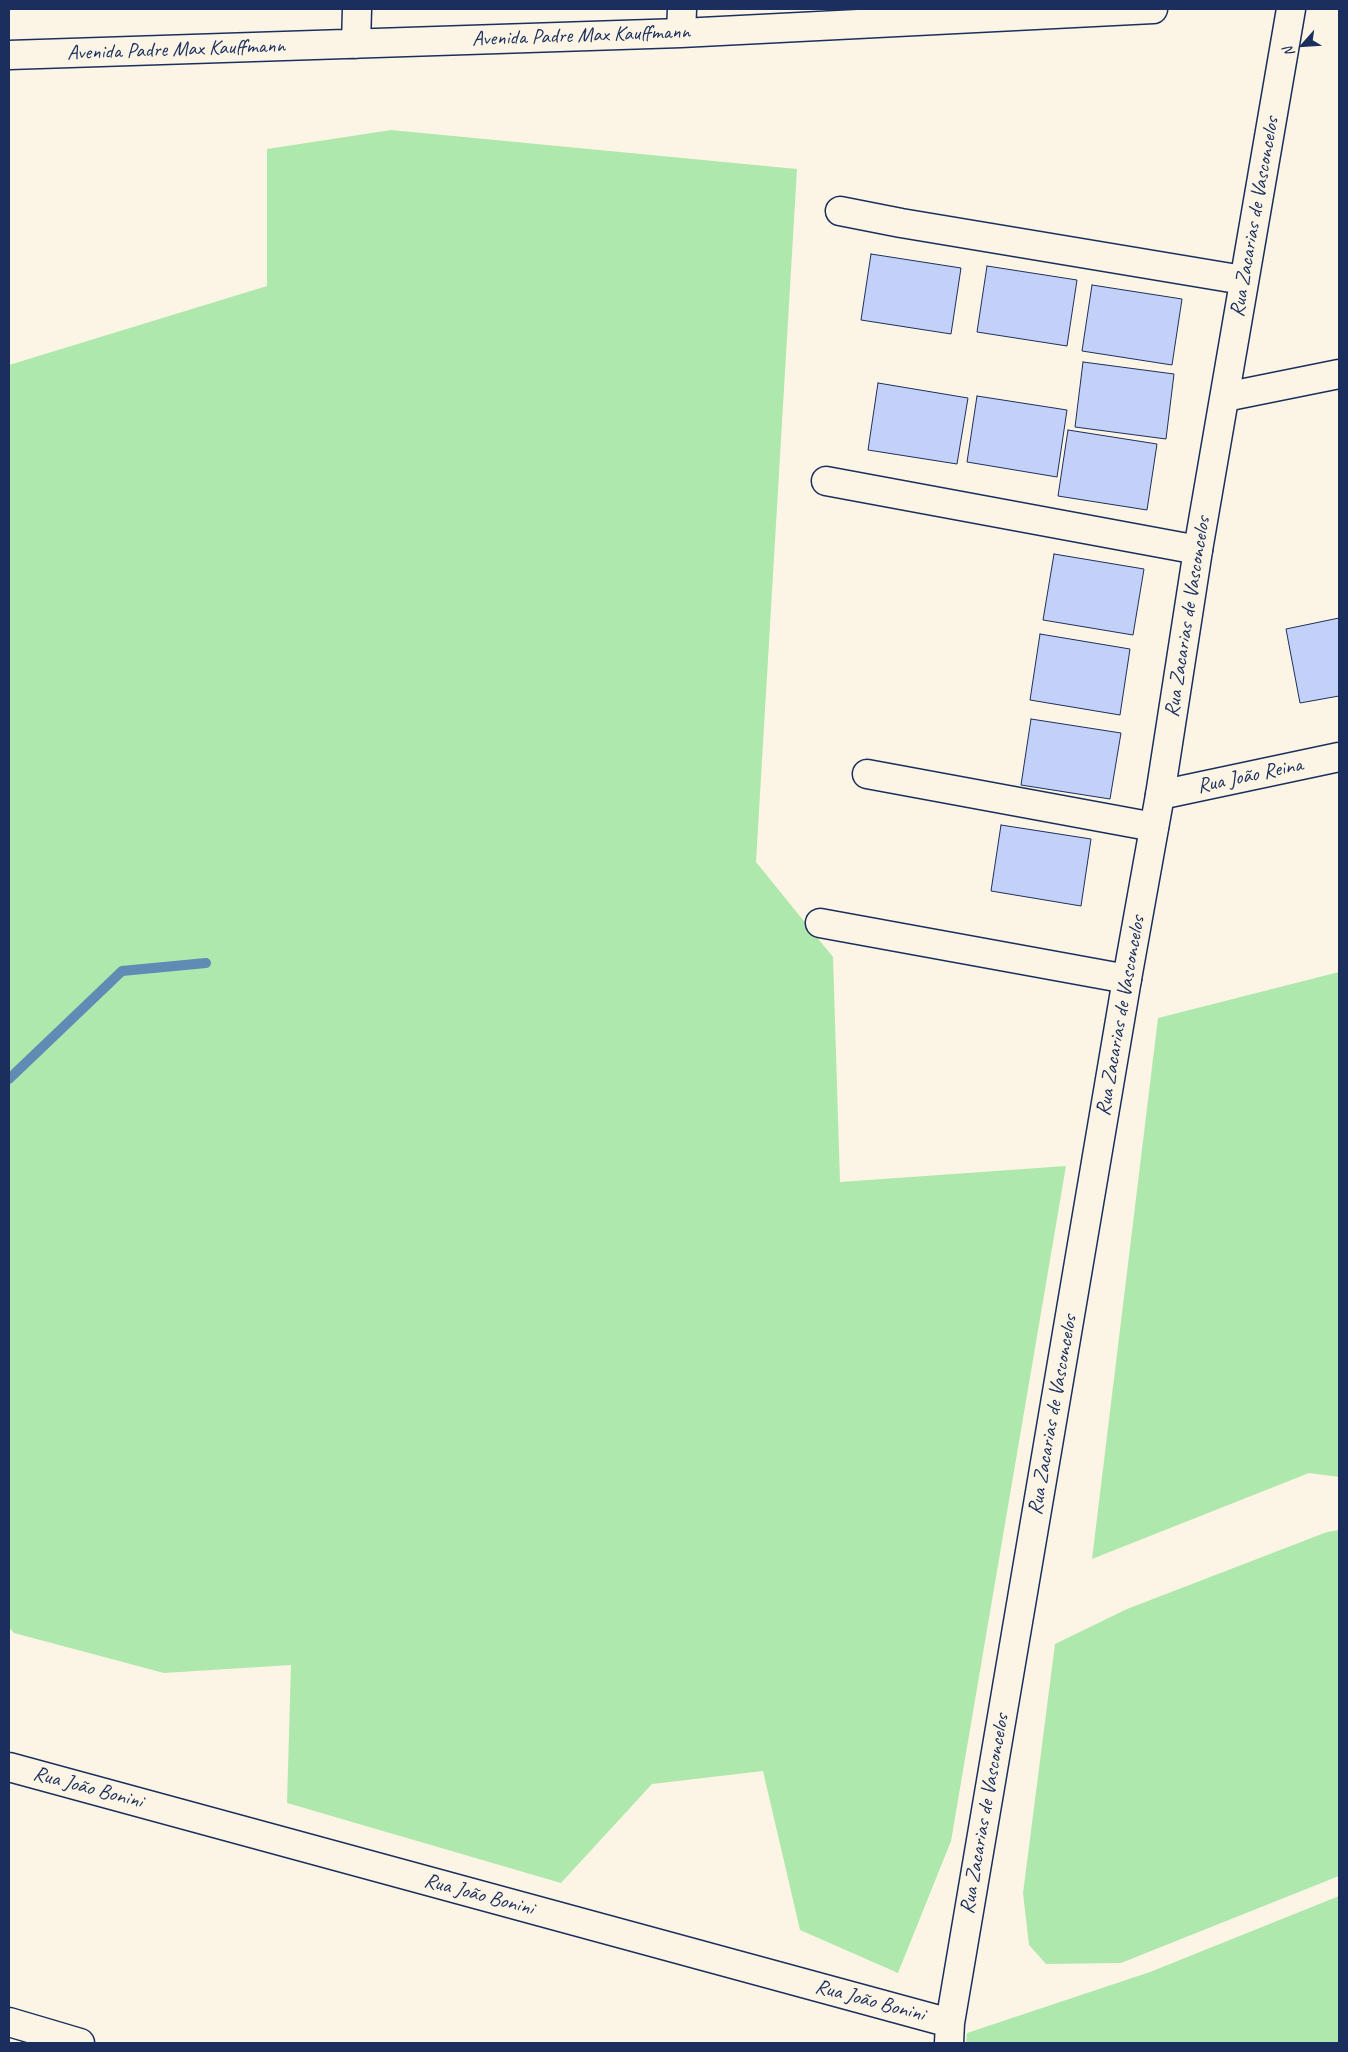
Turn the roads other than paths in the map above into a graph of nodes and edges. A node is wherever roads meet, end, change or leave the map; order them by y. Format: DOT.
graph roads {
  1 [pos="357,9"];
  2 [pos="1153,9"];
  3 [pos="1291,9"];
  4 [pos="937,14"];
  5 [pos="682,21"];
  6 [pos="356,44"];
  7 [pos="9,55"];
  8 [pos="840,211"];
  9 [pos="1243,280"];
  10 [pos="1339,374"];
  11 [pos="1225,398"];
  12 [pos="826,481"];
  13 [pos="1198,550"];
  14 [pos="1339,757"];
  15 [pos="867,774"];
  16 [pos="1160,795"];
  17 [pos="1154,827"];
  18 [pos="820,923"];
  19 [pos="1127,979"];
  20 [pos="9,1767"];
  21 [pos="9,2022"];
  22 [pos="949,2033"];
  23 [pos="80,2043"];
  1 -- 6 [label="street"];
  2 -- 4 [label="street, Avenida Padre Max Kauffmann"];
  3 -- 9 [label="street, Rua Zacarias de Vasconcelos"];
  4 -- 5 [label="street, Avenida Padre Max Kauffmann"];
  5 -- 6 [label="street, Avenida Padre Max Kauffmann"];
  6 -- 7 [label="street, Avenida Padre Max Kauffmann"];
  8 -- 9 [label="street"];
  9 -- 11 [label="street, Rua Zacarias de Vasconcelos"];
  10 -- 11 [label="street"];
  11 -- 13 [label="street, Rua Zacarias de Vasconcelos"];
  12 -- 13 [label="street"];
  13 -- 16 [label="street, Rua Zacarias de Vasconcelos"];
  14 -- 16 [label="street, Rua João Reina"];
  15 -- 17 [label="street"];
  16 -- 17 [label="street, Rua Zacarias de Vasconcelos"];
  17 -- 19 [label="street, Rua Zacarias de Vasconcelos"];
  18 -- 19 [label="street"];
  19 -- 22 [label="street, Rua Zacarias de Vasconcelos"];
  20 -- 22 [label="street, Rua João Bonini"];
  21 -- 23 [label="street"];
}
